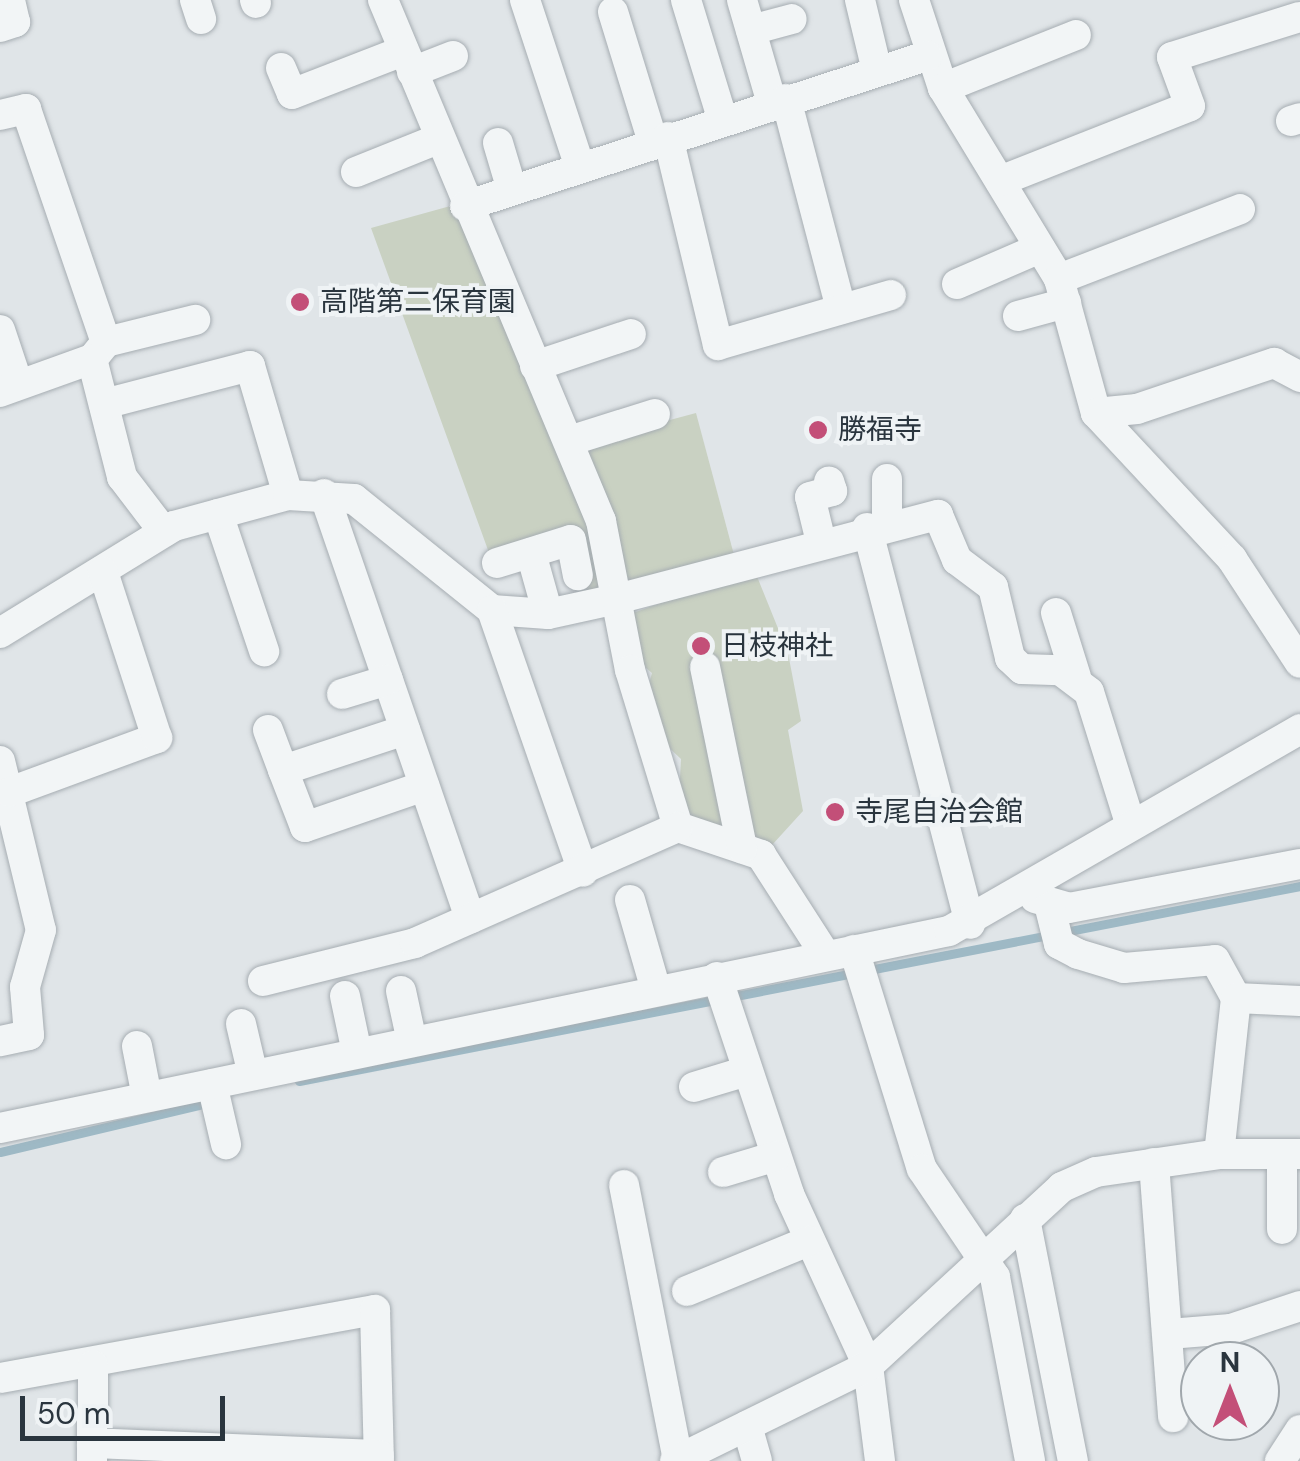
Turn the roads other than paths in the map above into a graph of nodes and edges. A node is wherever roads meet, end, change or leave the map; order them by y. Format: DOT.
graph roads {
  1 [pos="10,0"];
  2 [pos="383,0"];
  3 [pos="526,0"];
  4 [pos="686,0"];
  5 [pos="742,0"];
  6 [pos="860,0"];
  7 [pos="914,0"];
  8 [pos="613,12"];
  9 [pos="1300,17"];
  10 [pos="792,19"];
  11 [pos="0,27"];
  12 [pos="751,30"];
  13 [pos="1076,35"];
  14 [pos="323,49"];
  15 [pos="453,56"];
  16 [pos="927,56"];
  17 [pos="408,62"];
  18 [pos="281,68"];
  19 [pos="877,71"];
  20 [pos="334,78"];
  21 [pos="943,88"];
  22 [pos="779,100"];
  23 [pos="0,115"];
  24 [pos="722,118"];
  25 [pos="438,139"];
  26 [pos="660,139"];
  27 [pos="498,143"];
  28 [pos="580,167"];
  29 [pos="356,172"];
  30 [pos="1000,181"];
  31 [pos="512,190"];
  32 [pos="465,206"];
  33 [pos="1240,209"];
  34 [pos="1040,248"];
  35 [pos="956,284"];
  36 [pos="1063,291"];
  37 [pos="891,295"];
  38 [pos="840,309"];
  39 [pos="1018,316"];
  40 [pos="196,320"];
  41 [pos="0,330"];
  42 [pos="631,334"];
  43 [pos="99,351"];
  44 [pos="534,366"];
  45 [pos="1300,377"];
  46 [pos="9,388"];
  47 [pos="104,404"];
  48 [pos="1096,412"];
  49 [pos="655,414"];
  50 [pos="569,441"];
  51 [pos="887,479"];
  52 [pos="829,481"];
  53 [pos="324,494"];
  54 [pos="288,496"];
  55 [pos="218,514"];
  56 [pos="877,527"];
  57 [pos="164,532"];
  58 [pos="822,542"];
  59 [pos="530,553"];
  60 [pos="498,563"];
  61 [pos="103,572"];
  62 [pos="578,575"];
  63 [pos="617,599"];
  64 [pos="492,610"];
  65 [pos="1056,613"];
  66 [pos="548,614"];
  67 [pos="0,633"];
  68 [pos="264,650"];
  69 [pos="1300,663"];
  70 [pos="706,667"];
  71 [pos="1076,677"];
  72 [pos="388,680"];
  73 [pos="342,694"];
  74 [pos="1300,729"];
  75 [pos="268,730"];
  76 [pos="405,730"];
  77 [pos="0,761"];
  78 [pos="283,770"];
  79 [pos="424,786"];
  80 [pos="8,805"];
  81 [pos="1131,826"];
  82 [pos="678,827"];
  83 [pos="742,848"];
  84 [pos="1300,864"];
  85 [pos="583,872"];
  86 [pos="630,900"];
  87 [pos="1039,901"];
  88 [pos="470,920"];
  89 [pos="970,924"];
  90 [pos="840,953"];
  91 [pos="14,972"];
  92 [pos="716,977"];
  93 [pos="263,982"];
  94 [pos="656,990"];
  95 [pos="401,991"];
  96 [pos="345,996"];
  97 [pos="1236,998"];
  98 [pos="1300,1001"];
  99 [pos="242,1024"];
  100 [pos="0,1041"];
  101 [pos="412,1042"];
  102 [pos="137,1046"];
  103 [pos="357,1053"];
  104 [pos="748,1070"];
  105 [pos="253,1075"];
  106 [pos="212,1084"];
  107 [pos="694,1087"];
  108 [pos="147,1097"];
  109 [pos="0,1128"];
  110 [pos="226,1144"];
  111 [pos="1219,1154"];
  112 [pos="1291,1154"];
  113 [pos="776,1156"];
  114 [pos="1154,1163"];
  115 [pos="723,1172"];
  116 [pos="624,1185"];
  117 [pos="1026,1218"];
  118 [pos="1282,1229"];
  119 [pos="809,1241"];
  120 [pos="984,1254"];
  121 [pos="687,1292"];
  122 [pos="1300,1306"];
  123 [pos="1170,1334"];
  124 [pos="93,1365"];
  125 [pos="868,1366"];
  126 [pos="0,1378"];
  127 [pos="1173,1417"];
  128 [pos="748,1426"];
  129 [pos="1300,1430"];
  130 [pos="92,1452"];
  131 [pos="255,1455"];
  132 [pos="379,1458"];
  133 [pos="676,1460"];
  134 [pos="757,1461"];
  135 [pos="880,1461"];
  136 [pos="1030,1461"];
  137 [pos="1073,1461"];
  138 [pos="1280,1461"];
  1 -- 11 [label="street"];
  2 -- 17 [label="street"];
  3 -- 28 [label="street"];
  4 -- 24 [label="street"];
  5 -- 12 [label="street"];
  6 -- 19 [label="street"];
  7 -- 16 [label="street"];
  8 -- 26 [label="street"];
  9 -- 30 [label="street"];
  10 -- 12 [label="street"];
  12 -- 22 [label="street"];
  13 -- 21 [label="street"];
  14 -- 20 [label="street"];
  15 -- 17 [label="street"];
  16 -- 19 [label="street"];
  16 -- 21 [label="street"];
  17 -- 20 [label="street"];
  17 -- 25 [label="street"];
  18 -- 20 [label="street"];
  19 -- 22 [label="street"];
  21 -- 30 [label="street"];
  22 -- 24 [label="street"];
  22 -- 38 [label="street"];
  23 -- 43 [label="street"];
  24 -- 26 [label="street"];
  25 -- 29 [label="street"];
  25 -- 32 [label="street"];
  26 -- 28 [label="street"];
  26 -- 38 [label="street"];
  27 -- 31 [label="street"];
  28 -- 31 [label="street"];
  30 -- 34 [label="street"];
  31 -- 32 [label="street"];
  32 -- 44 [label="street"];
  33 -- 36 [label="street"];
  34 -- 35 [label="street"];
  34 -- 36 [label="street"];
  36 -- 39 [label="street"];
  36 -- 48 [label="street"];
  37 -- 38 [label="street"];
  40 -- 43 [label="street"];
  41 -- 46 [label="street"];
  42 -- 44 [label="street"];
  43 -- 46 [label="street"];
  43 -- 47 [label="street"];
  44 -- 50 [label="street"];
  45 -- 48 [label="street"];
  47 -- 54 [label="street"];
  47 -- 57 [label="street"];
  48 -- 69 [label="street"];
  49 -- 50 [label="street"];
  50 -- 63 [label="street"];
  51 -- 56 [label="street"];
  52 -- 58 [label="street"];
  53 -- 54 [label="street"];
  53 -- 64 [label="street"];
  53 -- 72 [label="street"];
  54 -- 55 [label="street"];
  55 -- 57 [label="street"];
  55 -- 68 [label="street"];
  56 -- 58 [label="street"];
  56 -- 71 [label="street"];
  56 -- 89 [label="street"];
  57 -- 61 [label="street"];
  58 -- 63 [label="street"];
  59 -- 60 [label="street"];
  59 -- 62 [label="street"];
  59 -- 66 [label="street"];
  61 -- 67 [label="street"];
  61 -- 80 [label="street"];
  63 -- 66 [label="street"];
  63 -- 82 [label="street"];
  64 -- 66 [label="street"];
  64 -- 85 [label="street"];
  65 -- 71 [label="street"];
  70 -- 83 [label="street"];
  71 -- 81 [label="street"];
  72 -- 73 [label="street"];
  72 -- 76 [label="street"];
  74 -- 81 [label="street"];
  75 -- 78 [label="street"];
  76 -- 78 [label="street"];
  76 -- 79 [label="street"];
  77 -- 80 [label="street"];
  78 -- 79 [label="street"];
  79 -- 88 [label="street"];
  80 -- 91 [label="street"];
  81 -- 87 [label="street"];
  82 -- 83 [label="street"];
  82 -- 85 [label="street"];
  83 -- 90 [label="street"];
  84 -- 87 [label="street"];
  85 -- 88 [label="street"];
  86 -- 94 [label="street"];
  87 -- 89 [label="street"];
  87 -- 97 [label="street"];
  88 -- 93 [label="street"];
  89 -- 90 [label="street"];
  90 -- 92 [label="street"];
  90 -- 120 [label="street"];
  91 -- 100 [label="street"];
  92 -- 94 [label="street"];
  92 -- 104 [label="street"];
  94 -- 101 [label="street"];
  95 -- 101 [label="street"];
  96 -- 103 [label="street"];
  97 -- 98 [label="street"];
  97 -- 111 [label="street"];
  99 -- 105 [label="street"];
  101 -- 103 [label="street"];
  102 -- 108 [label="street"];
  103 -- 105 [label="street"];
  104 -- 107 [label="street"];
  104 -- 113 [label="street"];
  105 -- 106 [label="street"];
  106 -- 108 [label="street"];
  106 -- 110 [label="street"];
  108 -- 109 [label="street"];
  111 -- 112 [label="street"];
  111 -- 114 [label="street"];
  112 -- 118 [label="street"];
  113 -- 115 [label="street"];
  113 -- 119 [label="street"];
  114 -- 117 [label="street"];
  114 -- 123 [label="street"];
  116 -- 133 [label="street"];
  117 -- 120 [label="street"];
  117 -- 137 [label="street"];
  119 -- 121 [label="street"];
  119 -- 125 [label="street"];
  120 -- 125 [label="street"];
  120 -- 136 [label="street"];
  122 -- 123 [label="street"];
  123 -- 127 [label="street"];
  124 -- 126 [label="street"];
  124 -- 130 [label="street"];
  124 -- 132 [label="street"];
  125 -- 128 [label="street"];
  125 -- 135 [label="street"];
  128 -- 133 [label="street"];
  128 -- 134 [label="street"];
  129 -- 138 [label="street"];
  130 -- 131 [label="street"];
  131 -- 132 [label="street"];
}
